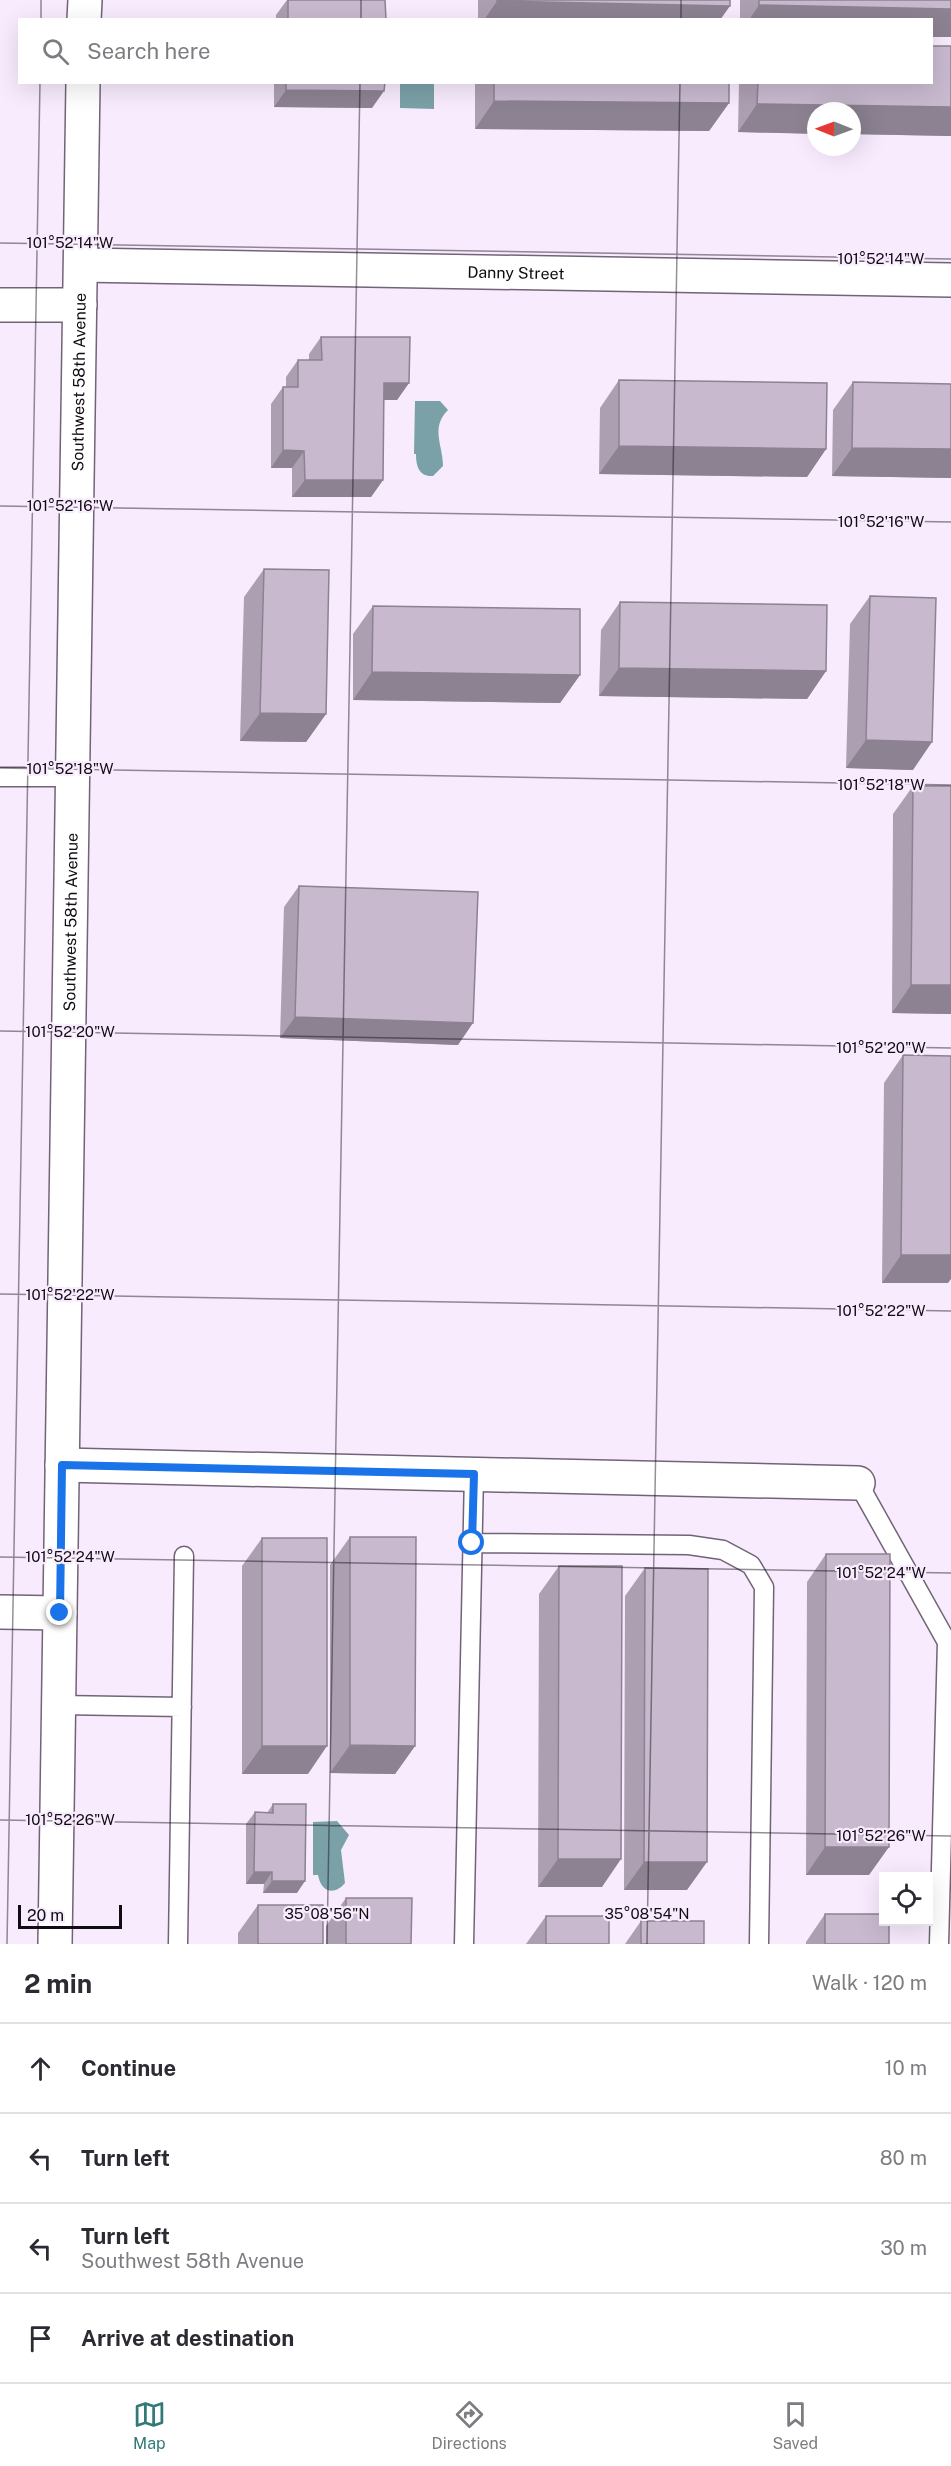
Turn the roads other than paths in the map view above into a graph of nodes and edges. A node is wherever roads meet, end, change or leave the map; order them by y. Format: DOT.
graph roads {
  1 [pos="85,0"];
  2 [pos="84,18"];
  3 [pos="83,84"];
  4 [pos="81,265"];
  5 [pos="951,280"];
  6 [pos="0,305"];
  7 [pos="80,305"];
  8 [pos="0,777"];
  9 [pos="73,777"];
  10 [pos="62,1465"];
  11 [pos="474,1474"];
  12 [pos="858,1483"];
  13 [pos="472,1543"];
  14 [pos="184,1556"];
  15 [pos="0,1612"];
  16 [pos="60,1613"];
  17 [pos="949,1642"];
  18 [pos="59,1705"];
  19 [pos="182,1707"];
  20 [pos="55,1944"];
  21 [pos="178,1944"];
  22 [pos="464,1944"];
  23 [pos="759,1944"];
  24 [pos="939,1944"];
  1 -- 2 [label="main road"];
  3 -- 4 [label="main road, Southwest 58th Avenue"];
  4 -- 5 [label="main road, Danny Street"];
  4 -- 7 [label="main road, Southwest 58th Avenue"];
  6 -- 7 [label="main road"];
  7 -- 9 [label="main road, Southwest 58th Avenue"];
  8 -- 9 [label="lane"];
  9 -- 10 [label="main road, Southwest 58th Avenue"];
  10 -- 11 [label="main road"];
  10 -- 16 [label="main road, Southwest 58th Avenue"];
  11 -- 12 [label="main road"];
  11 -- 13 [label="lane"];
  12 -- 17 [label="lane"];
  13 -- 22 [label="lane"];
  13 -- 23 [label="lane"];
  14 -- 19 [label="lane"];
  15 -- 16 [label="main road"];
  16 -- 18 [label="main road, Southwest 58th Avenue"];
  17 -- 24 [label="lane"];
  18 -- 19 [label="lane"];
  18 -- 20 [label="main road, Southwest 58th Avenue"];
  19 -- 21 [label="lane"];
}
